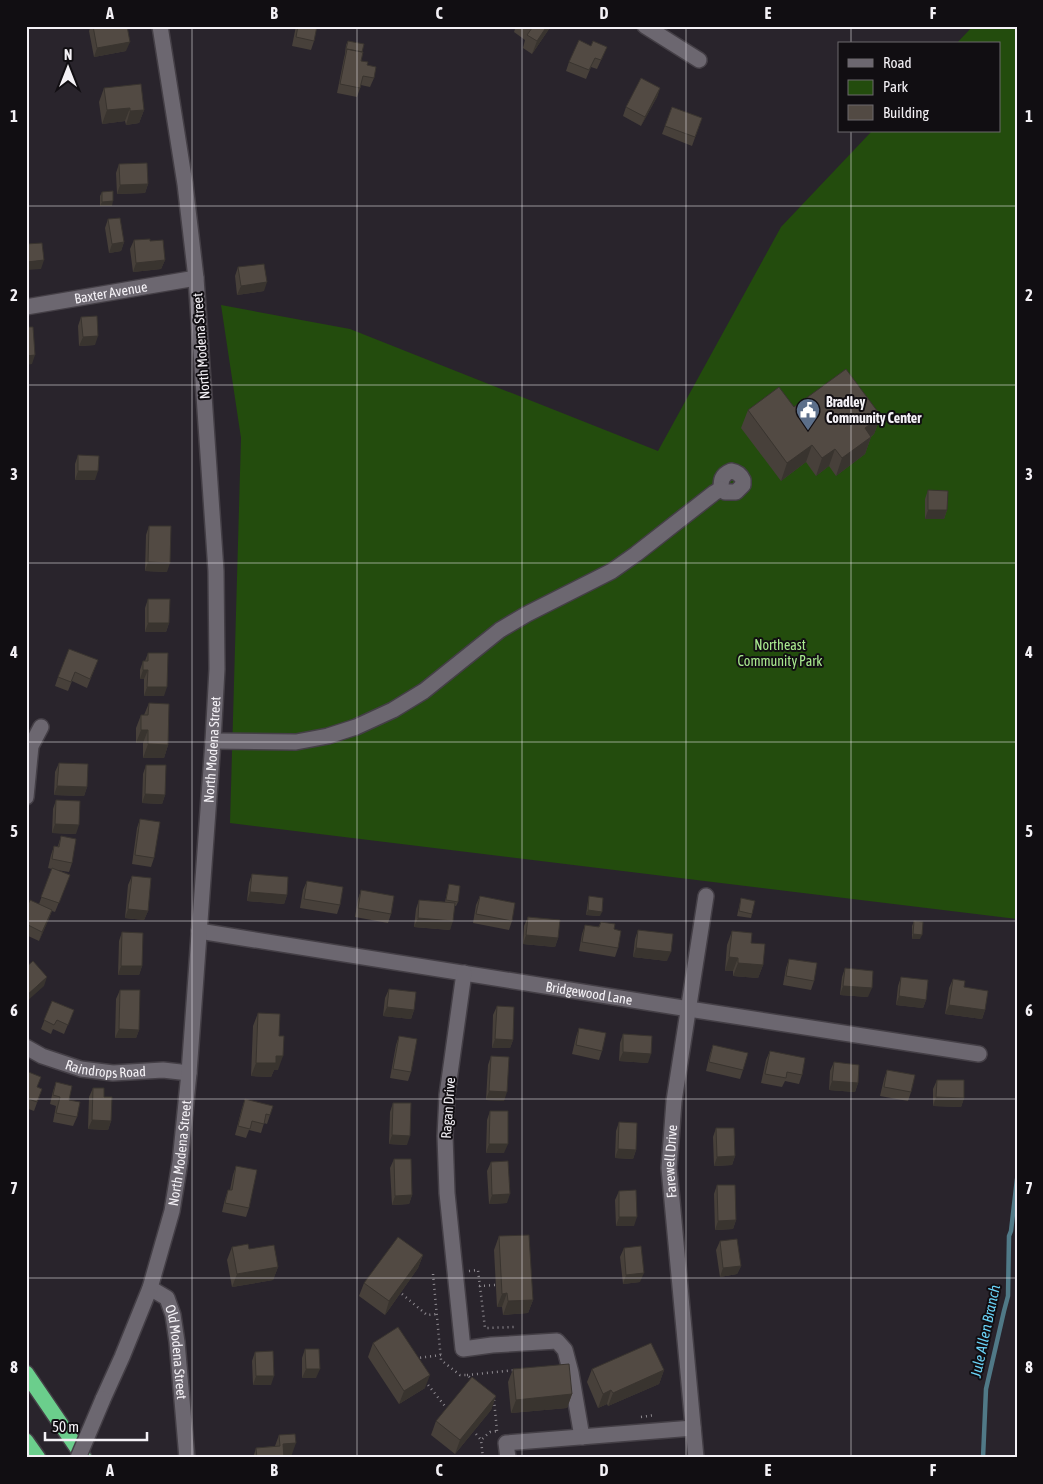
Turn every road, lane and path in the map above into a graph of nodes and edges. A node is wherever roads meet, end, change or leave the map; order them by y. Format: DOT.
graph roads {
  1 [pos="160,26"];
  2 [pos="645,26"];
  3 [pos="699,60"];
  4 [pos="196,278"];
  5 [pos="26,307"];
  6 [pos="722,489"];
  7 [pos="41,727"];
  8 [pos="213,741"];
  9 [pos="26,797"];
  10 [pos="706,896"];
  11 [pos="199,931"];
  12 [pos="464,973"];
  13 [pos="689,1009"];
  14 [pos="26,1047"];
  15 [pos="979,1054"];
  16 [pos="189,1073"];
  17 [pos="478,1270"];
  18 [pos="496,1284"];
  19 [pos="479,1286"];
  20 [pos="150,1288"];
  21 [pos="402,1294"];
  22 [pos="437,1314"];
  23 [pos="516,1327"];
  24 [pos="441,1355"];
  25 [pos="411,1363"];
  26 [pos="524,1369"];
  27 [pos="26,1373"];
  28 [pos="467,1375"];
  29 [pos="422,1377"];
  30 [pos="449,1411"];
  31 [pos="693,1428"];
  32 [pos="476,1434"];
  33 [pos="582,1437"];
  34 [pos="481,1440"];
  35 [pos="26,1441"];
  36 [pos="38,1458"];
  37 [pos="78,1458"];
  38 [pos="84,1458"];
  39 [pos="187,1458"];
  40 [pos="508,1458"];
  41 [pos="696,1458"];
  1 -- 4 [label="street, North Modena Street"];
  2 -- 3 [label="street"];
  4 -- 5 [label="street, Baxter Avenue"];
  4 -- 8 [label="street, North Modena Street"];
  6 -- 8 [label="street"];
  7 -- 9 [label="street"];
  8 -- 11 [label="street, North Modena Street"];
  10 -- 13 [label="street, Farewell Drive"];
  11 -- 12 [label="street, Bridgewood Lane"];
  11 -- 16 [label="street, North Modena Street"];
  12 -- 13 [label="street, Bridgewood Lane"];
  12 -- 33 [label="street, Ragan Drive"];
  13 -- 15 [label="street, Bridgewood Lane"];
  13 -- 31 [label="street, Farewell Drive"];
  14 -- 16 [label="street, Raindrops Road"];
  16 -- 20 [label="street, North Modena Street"];
  17 -- 19 [label="path"];
  18 -- 19 [label="path"];
  19 -- 23 [label="path"];
  20 -- 37 [label="street, North Modena Street, bridge"];
  20 -- 39 [label="street, Old Modena Street"];
  21 -- 22 [label="path"];
  24 -- 25 [label="path"];
  26 -- 28 [label="path"];
  27 -- 38 [label="highway"];
  29 -- 30 [label="path"];
  31 -- 33 [label="street"];
  31 -- 41 [label="street, Farewell Drive"];
  32 -- 34 [label="path"];
  33 -- 40 [label="street"];
  35 -- 36 [label="highway"];
}
